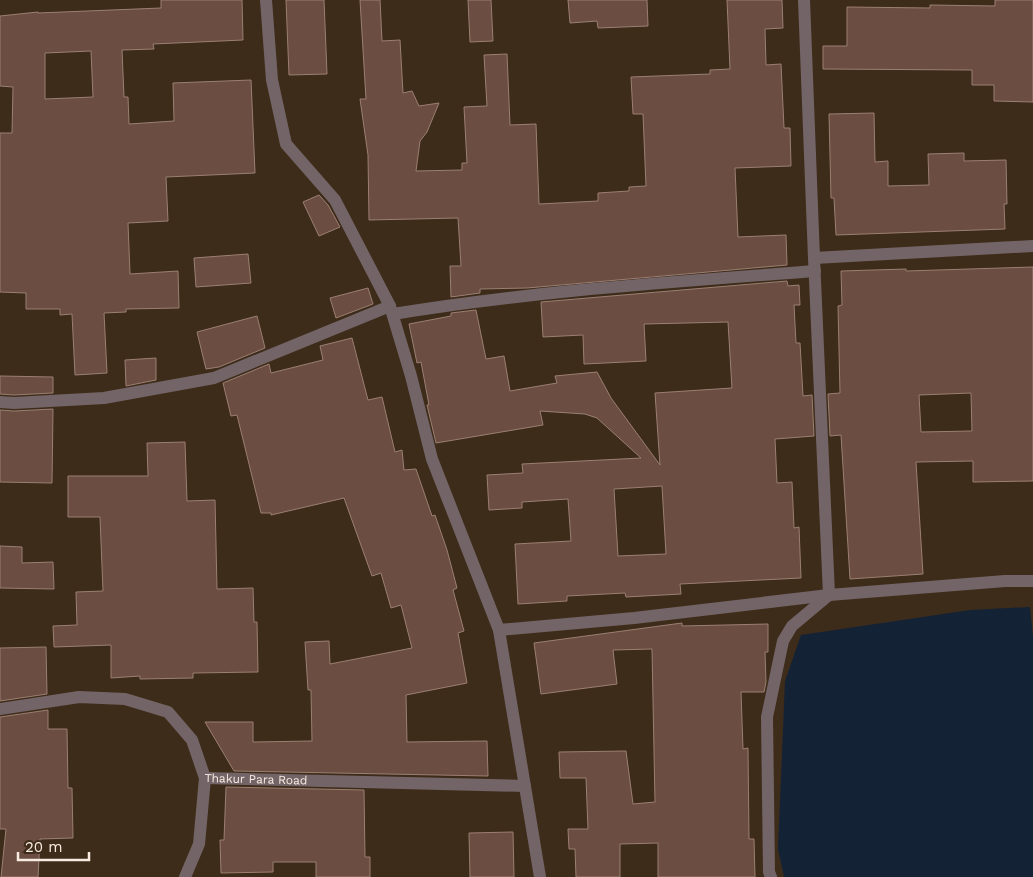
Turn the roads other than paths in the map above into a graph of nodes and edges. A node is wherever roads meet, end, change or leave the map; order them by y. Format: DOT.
graph roads {
  1 [pos="266,0"];
  2 [pos="804,0"];
  3 [pos="1033,246"];
  4 [pos="814,265"];
  5 [pos="391,310"];
  6 [pos="0,402"];
  7 [pos="1033,581"];
  8 [pos="829,595"];
  9 [pos="499,630"];
  10 [pos="0,709"];
  11 [pos="205,778"];
  12 [pos="525,786"];
  13 [pos="185,877"];
  14 [pos="540,877"];
  15 [pos="771,877"];
  1 -- 5 [label="street"];
  2 -- 4 [label="street"];
  3 -- 4 [label="street"];
  4 -- 5 [label="street"];
  4 -- 8 [label="street"];
  5 -- 6 [label="street"];
  5 -- 9 [label="street"];
  7 -- 8 [label="street"];
  8 -- 9 [label="street"];
  8 -- 15 [label="street"];
  9 -- 12 [label="street"];
  10 -- 11 [label="street, Thakur Para Road"];
  11 -- 12 [label="street, Thakur Para Road"];
  11 -- 13 [label="street"];
  12 -- 14 [label="street"];
}
